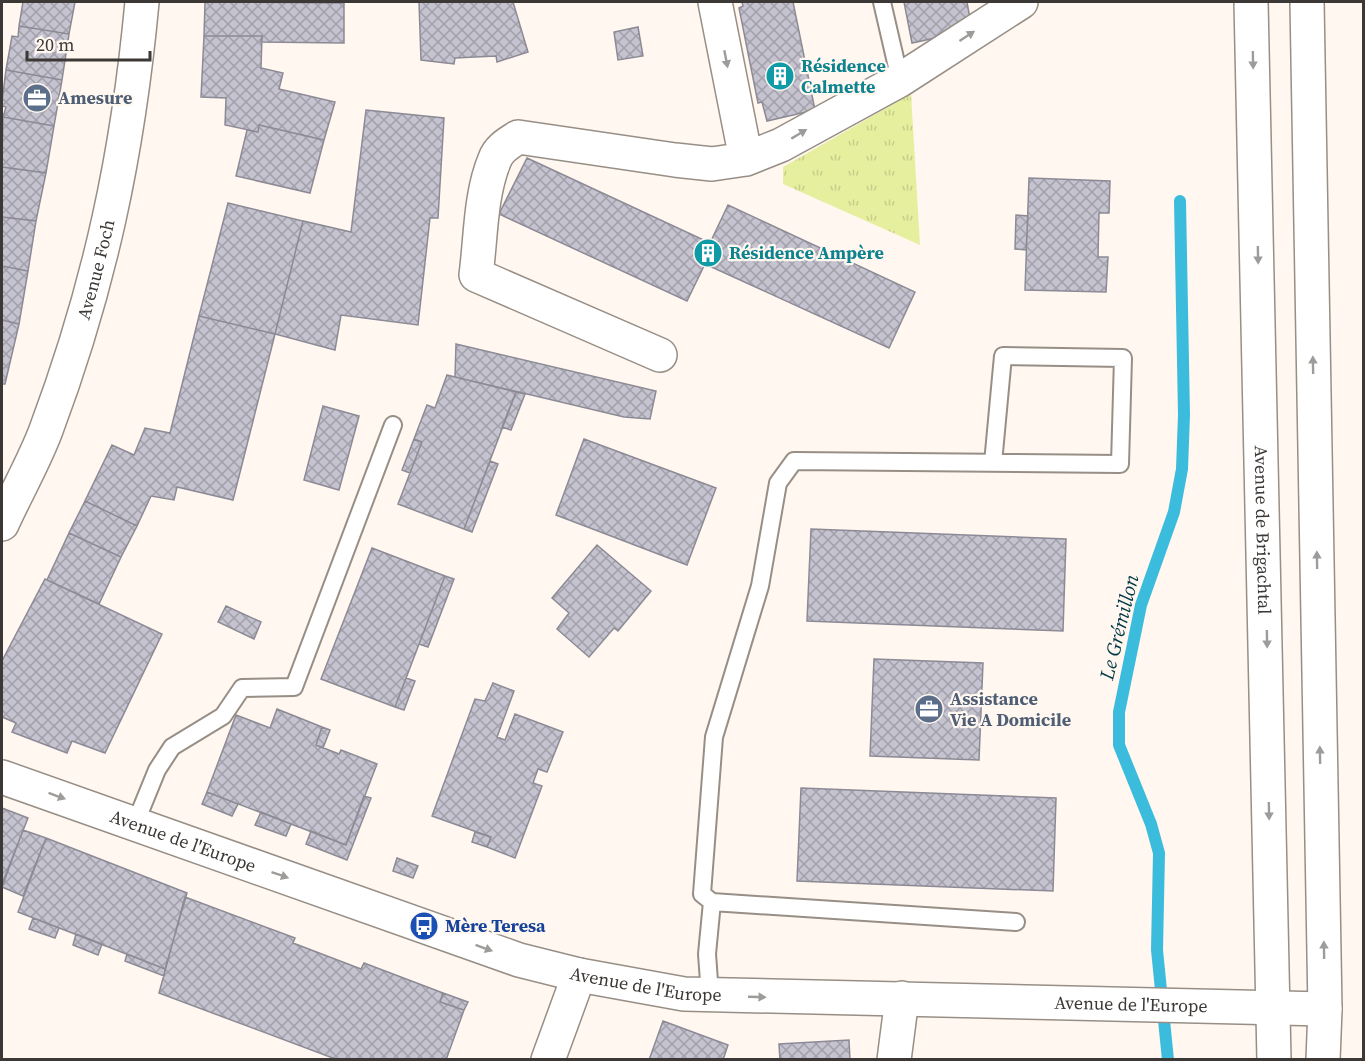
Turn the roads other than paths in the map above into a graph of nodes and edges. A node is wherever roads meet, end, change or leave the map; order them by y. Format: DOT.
graph roads {
  1 [pos="142,2"];
  2 [pos="715,2"];
  3 [pos="882,2"];
  4 [pos="1021,2"];
  5 [pos="1251,2"];
  6 [pos="1307,2"];
  7 [pos="900,80"];
  8 [pos="746,159"];
  9 [pos="660,355"];
  10 [pos="393,425"];
  11 [pos="993,463"];
  12 [pos="2,524"];
  13 [pos="2,777"];
  14 [pos="135,824"];
  15 [pos="712,902"];
  16 [pos="1016,922"];
  17 [pos="579,975"];
  18 [pos="710,995"];
  19 [pos="902,998"];
  20 [pos="1272,1008"];
  21 [pos="1325,1009"];
  22 [pos="548,1059"];
  23 [pos="894,1059"];
  24 [pos="1274,1059"];
  25 [pos="1323,1059"];
  1 -- 12 [label="street, Avenue Foch"];
  2 -- 8 [label="street, one-way"];
  3 -- 7 [label="lane"];
  7 -- 4 [label="street, one-way"];
  5 -- 20 [label="street, Avenue de Brigachtal, one-way"];
  21 -- 6 [label="street, one-way"];
  8 -- 7 [label="street, one-way"];
  8 -- 9 [label="street"];
  10 -- 14 [label="lane"];
  11 -- 11 [label="lane"];
  11 -- 15 [label="lane"];
  13 -- 14 [label="street, Avenue de l'Europe, one-way"];
  14 -- 17 [label="street, Avenue de l'Europe, one-way"];
  15 -- 16 [label="lane"];
  15 -- 18 [label="lane"];
  17 -- 18 [label="street, Avenue de l'Europe"];
  17 -- 22 [label="street"];
  18 -- 19 [label="street, Avenue de l'Europe, one-way"];
  19 -- 20 [label="street, Avenue de l'Europe"];
  19 -- 23 [label="street"];
  20 -- 21 [label="street, Avenue de l'Europe"];
  20 -- 24 [label="street, Avenue de Brigachtal"];
  21 -- 25 [label="street"];
}
